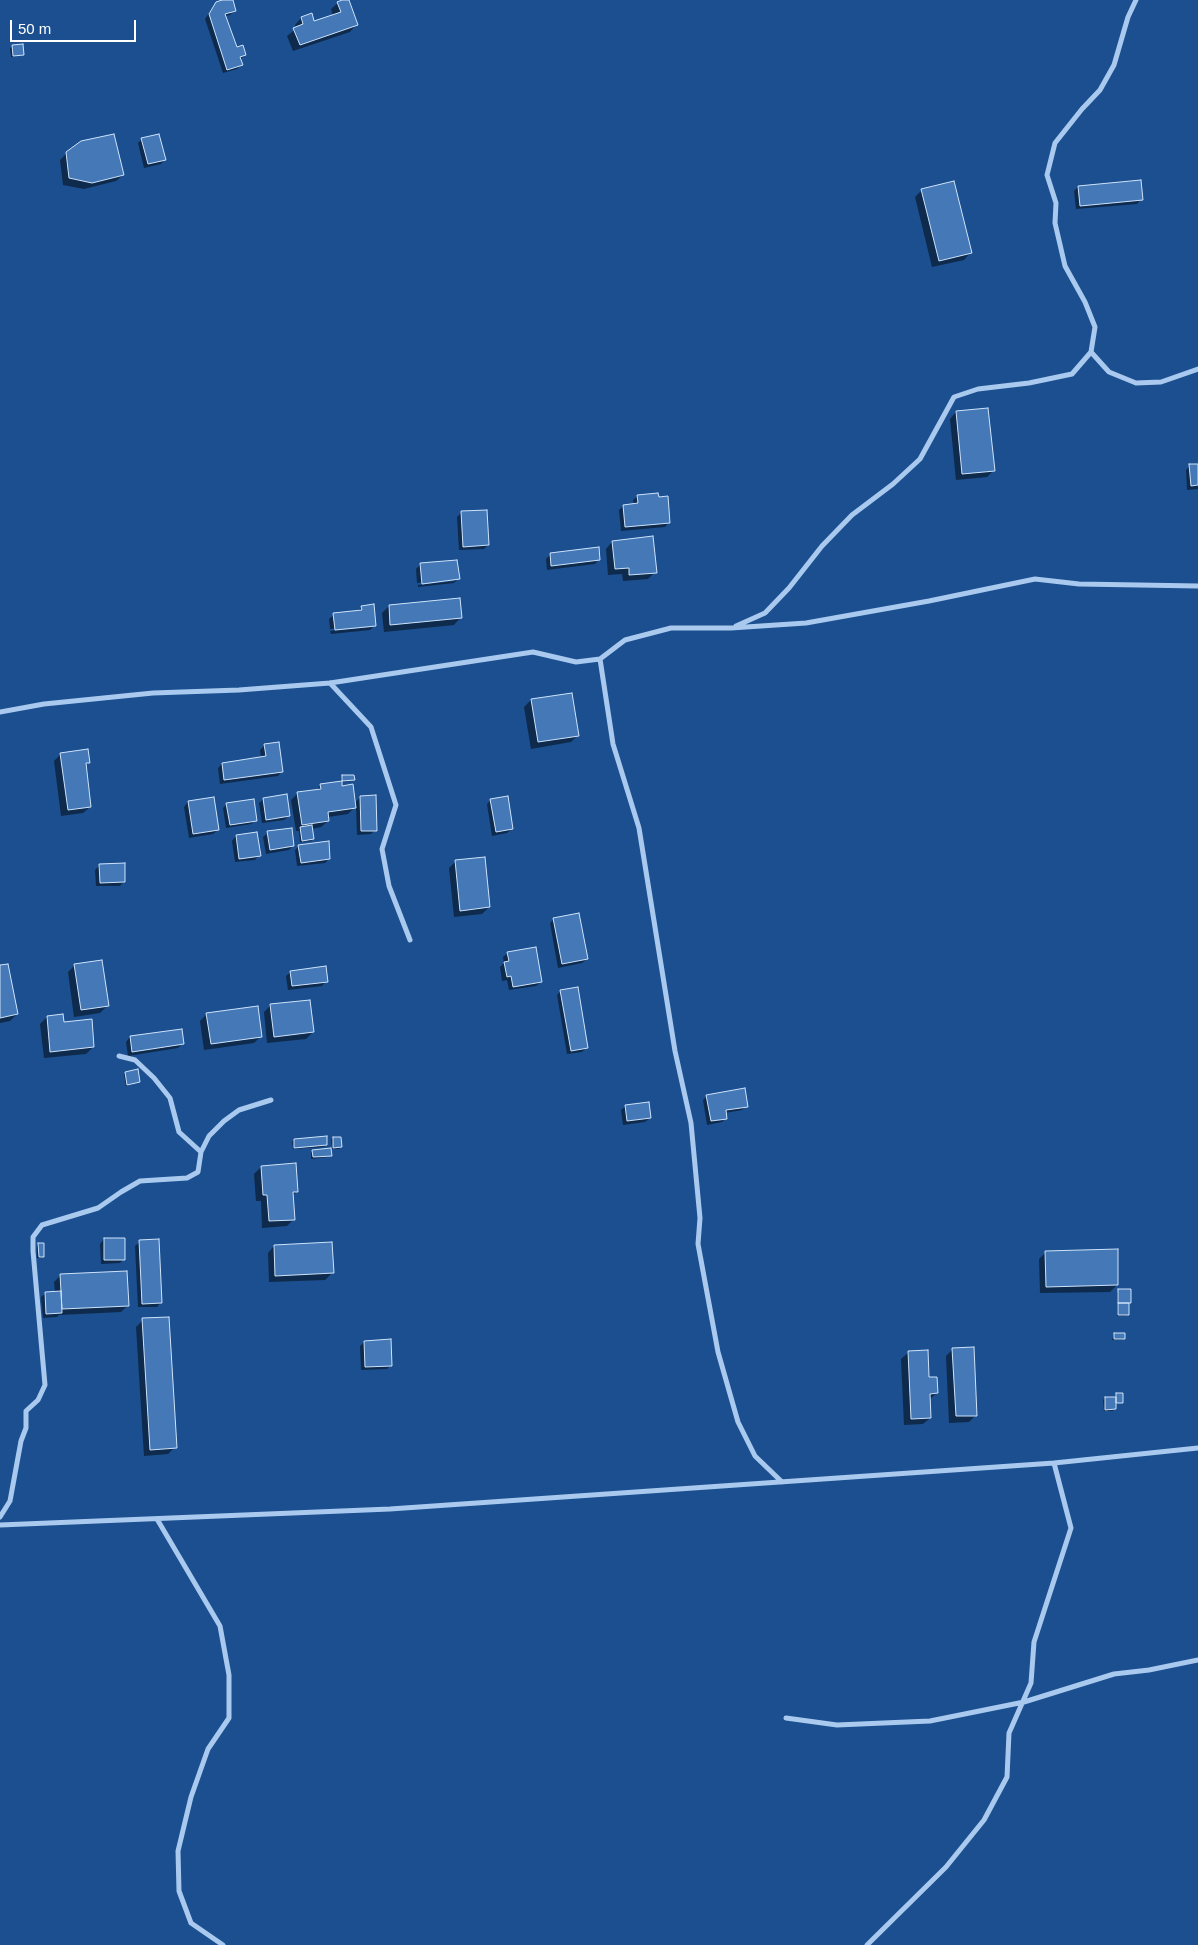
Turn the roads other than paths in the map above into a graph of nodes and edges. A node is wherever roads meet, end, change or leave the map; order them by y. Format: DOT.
graph roads {
  1 [pos="1136,0"];
  2 [pos="1091,352"];
  3 [pos="1198,369"];
  4 [pos="1198,586"];
  5 [pos="731,628"];
  6 [pos="600,659"];
  7 [pos="330,683"];
  8 [pos="0,712"];
  9 [pos="410,940"];
  10 [pos="118,1056"];
  11 [pos="271,1100"];
  12 [pos="201,1152"];
  13 [pos="1198,1448"];
  14 [pos="1054,1463"];
  15 [pos="782,1482"];
  16 [pos="0,1517"];
  17 [pos="157,1519"];
  18 [pos="0,1525"];
  19 [pos="1198,1660"];
  20 [pos="1024,1702"];
  21 [pos="786,1718"];
  22 [pos="223,1945"];
  23 [pos="867,1945"];
  1 -- 2 [label="street"];
  2 -- 3 [label="street"];
  2 -- 5 [label="street"];
  4 -- 5 [label="street"];
  5 -- 6 [label="street"];
  6 -- 7 [label="street"];
  6 -- 15 [label="street"];
  7 -- 8 [label="street"];
  7 -- 9 [label="street"];
  10 -- 12 [label="street"];
  11 -- 12 [label="street"];
  12 -- 16 [label="street"];
  13 -- 14 [label="street"];
  14 -- 15 [label="street"];
  14 -- 20 [label="street"];
  15 -- 17 [label="street"];
  17 -- 18 [label="street"];
  17 -- 22 [label="street"];
  19 -- 20 [label="street"];
  20 -- 21 [label="street"];
  20 -- 23 [label="street"];
}
